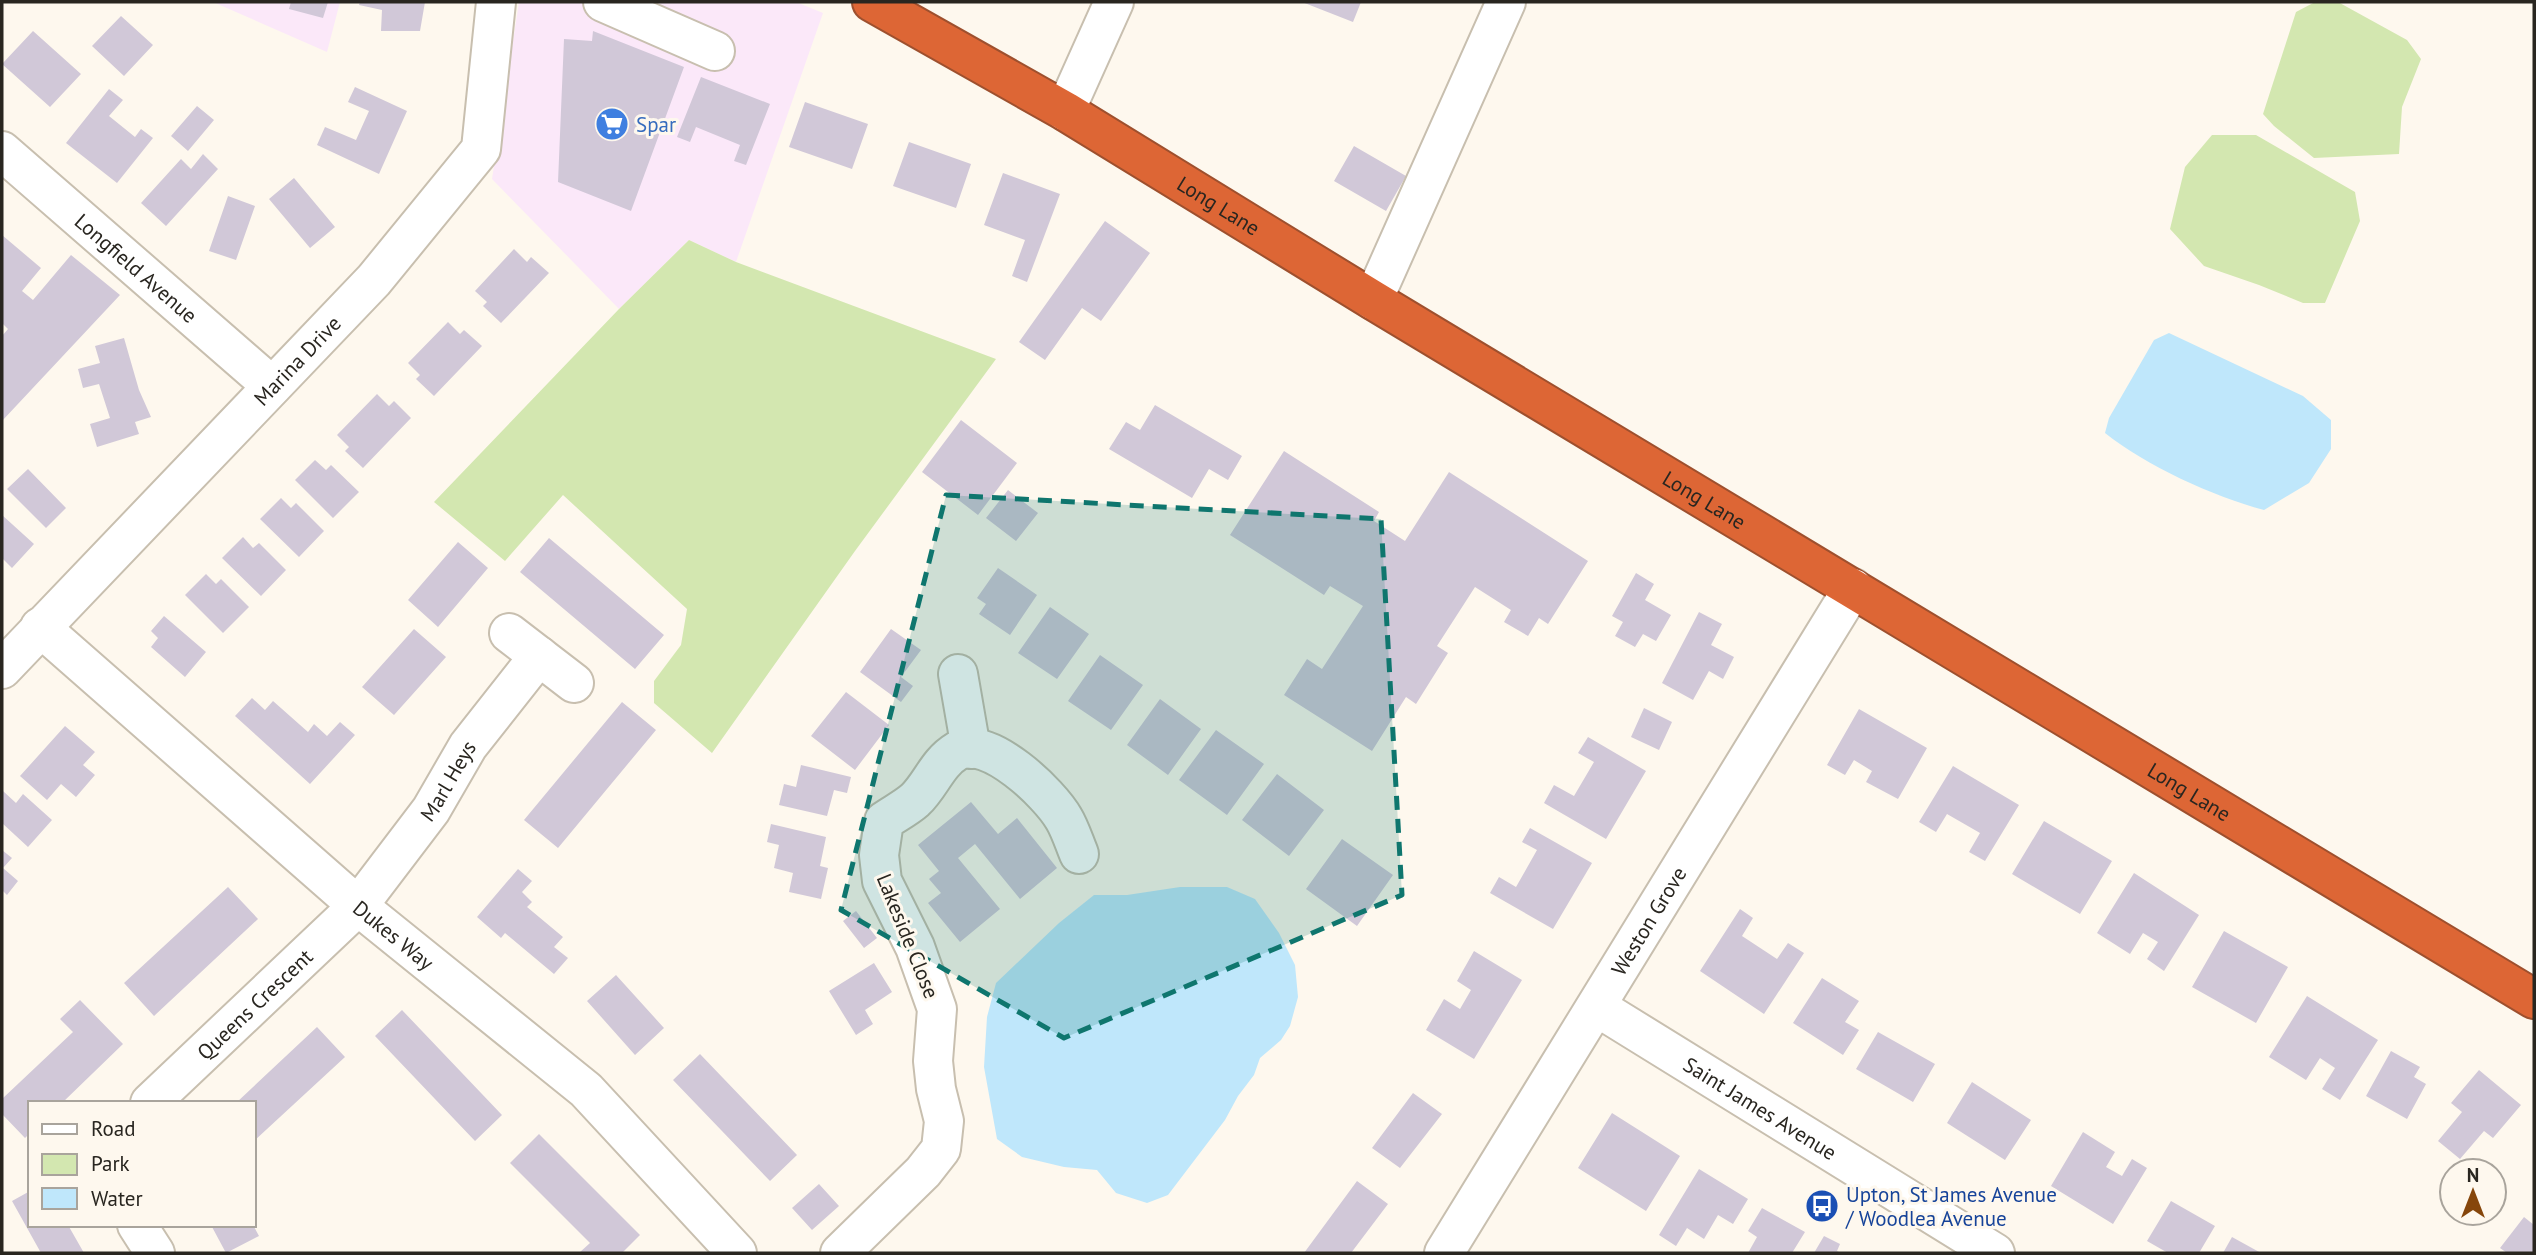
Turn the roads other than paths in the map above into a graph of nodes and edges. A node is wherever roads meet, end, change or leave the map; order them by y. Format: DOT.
graph roads {
  1 [pos="496,2"];
  2 [pos="603,2"];
  3 [pos="872,2"];
  4 [pos="1114,2"];
  5 [pos="1506,2"];
  6 [pos="715,51"];
  7 [pos="1065,111"];
  8 [pos="2,151"];
  9 [pos="1373,300"];
  10 [pos="272,386"];
  11 [pos="1853,588"];
  12 [pos="40,627"];
  13 [pos="509,633"];
  14 [pos="539,656"];
  15 [pos="2,668"];
  16 [pos="958,674"];
  17 [pos="574,683"];
  18 [pos="971,749"];
  19 [pos="1079,854"];
  20 [pos="358,906"];
  21 [pos="2534,999"];
  22 [pos="1597,1007"];
  23 [pos="152,1101"];
  24 [pos="139,1227"];
  25 [pos="155,1253"];
  26 [pos="737,1253"];
  27 [pos="840,1253"];
  28 [pos="1444,1253"];
  29 [pos="1995,1253"];
  1 -- 10 [label="street, Marina Drive"];
  2 -- 6 [label="street"];
  3 -- 7 [label="highway, Long Lane"];
  4 -- 7 [label="street"];
  5 -- 9 [label="street"];
  7 -- 9 [label="highway, Long Lane"];
  8 -- 10 [label="street, Longfield Avenue"];
  9 -- 11 [label="highway, Long Lane"];
  10 -- 12 [label="street, Marina Drive"];
  11 -- 21 [label="highway, Long Lane"];
  11 -- 22 [label="street, Weston Grove"];
  12 -- 15 [label="street, Marina Drive"];
  12 -- 20 [label="street, Dukes Way"];
  13 -- 14 [label="street"];
  14 -- 17 [label="street"];
  14 -- 20 [label="street, Marl Heys"];
  16 -- 18 [label="street"];
  18 -- 19 [label="street"];
  18 -- 27 [label="street, Lakeside Close"];
  20 -- 23 [label="street, Queens Crescent"];
  20 -- 26 [label="street, Dukes Way"];
  22 -- 28 [label="street, Weston Grove"];
  22 -- 29 [label="street, Saint James Avenue"];
  24 -- 25 [label="street"];
}
